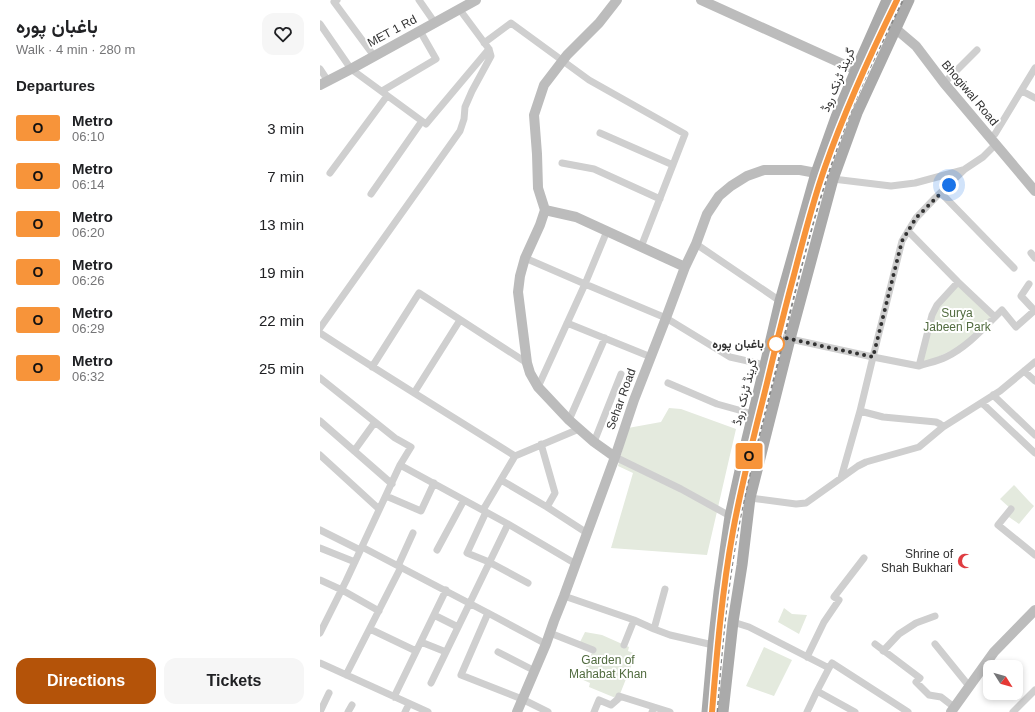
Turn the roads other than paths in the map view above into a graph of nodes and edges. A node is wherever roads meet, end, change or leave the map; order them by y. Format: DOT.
graph roads {
  1 [pos="337,0"];
  2 [pos="419,0"];
  3 [pos="476,0"];
  4 [pos="617,0"];
  5 [pos="702,0"];
  6 [pos="887,0"];
  7 [pos="909,0"];
  8 [pos="460,10"];
  9 [pos="878,20"];
  10 [pos="435,23"];
  11 [pos="320,24"];
  12 [pos="896,29"];
  13 [pos="420,31"];
  14 [pos="486,46"];
  15 [pos="978,50"];
  16 [pos="374,56"];
  17 [pos="562,61"];
  18 [pos="1035,68"];
  19 [pos="320,69"];
  20 [pos="351,69"];
  21 [pos="856,70"];
  22 [pos="324,83"];
  23 [pos="944,83"];
  24 [pos="1022,91"];
  25 [pos="385,94"];
  26 [pos="1035,98"];
  27 [pos="422,122"];
  28 [pos="600,133"];
  29 [pos="993,140"];
  30 [pos="562,163"];
  31 [pos="673,166"];
  32 [pos="965,169"];
  33 [pos="330,173"];
  34 [pos="816,173"];
  35 [pos="833,179"];
  36 [pos="1035,191"];
  37 [pos="941,193"];
  38 [pos="370,194"];
  39 [pos="660,199"];
  40 [pos="546,210"];
  41 [pos="607,231"];
  42 [pos="908,231"];
  43 [pos="696,244"];
  44 [pos="641,247"];
  45 [pos="525,258"];
  46 [pos="685,267"];
  47 [pos="1014,268"];
  48 [pos="958,282"];
  49 [pos="585,284"];
  50 [pos="1029,284"];
  51 [pos="780,301"];
  52 [pos="1035,310"];
  53 [pos="995,317"];
  54 [pos="666,318"];
  55 [pos="460,320"];
  56 [pos="567,323"];
  57 [pos="320,328"];
  58 [pos="320,334"];
  59 [pos="772,335"];
  60 [pos="605,338"];
  61 [pos="790,339"];
  62 [pos="651,357"];
  63 [pos="873,357"];
  64 [pos="1035,362"];
  65 [pos="527,363"];
  66 [pos="765,365"];
  67 [pos="919,366"];
  68 [pos="372,367"];
  69 [pos="1024,371"];
  70 [pos="621,374"];
  71 [pos="320,378"];
  72 [pos="1035,381"];
  73 [pos="668,383"];
  74 [pos="538,387"];
  75 [pos="414,393"];
  76 [pos="993,395"];
  77 [pos="982,403"];
  78 [pos="860,411"];
  79 [pos="752,414"];
  80 [pos="569,420"];
  81 [pos="320,421"];
  82 [pos="375,422"];
  83 [pos="943,427"];
  84 [pos="579,429"];
  85 [pos="1035,435"];
  86 [pos="594,442"];
  87 [pos="540,444"];
  88 [pos="354,451"];
  89 [pos="1035,453"];
  90 [pos="320,456"];
  91 [pos="515,456"];
  92 [pos="615,457"];
  93 [pos="400,465"];
  94 [pos="841,478"];
  95 [pos="501,480"];
  96 [pos="434,483"];
  97 [pos="392,484"];
  98 [pos="386,496"];
  99 [pos="750,498"];
  100 [pos="464,500"];
  101 [pos="547,507"];
  102 [pos="380,509"];
  103 [pos="1011,509"];
  104 [pos="485,511"];
  105 [pos="730,516"];
  106 [pos="508,524"];
  107 [pos="320,530"];
  108 [pos="413,533"];
  109 [pos="587,533"];
  110 [pos="320,548"];
  111 [pos="361,549"];
  112 [pos="437,550"];
  113 [pos="1035,555"];
  114 [pos="864,558"];
  115 [pos="355,562"];
  116 [pos="489,562"];
  117 [pos="576,564"];
  118 [pos="400,567"];
  119 [pos="320,580"];
  120 [pos="528,583"];
  121 [pos="665,589"];
  122 [pos="342,590"];
  123 [pos="446,590"];
  124 [pos="564,596"];
  125 [pos="470,603"];
  126 [pos="1035,610"];
  127 [pos="379,611"];
  128 [pos="488,613"];
  129 [pos="434,615"];
  130 [pos="935,616"];
  131 [pos="323,618"];
  132 [pos="634,620"];
  133 [pos="733,622"];
  134 [pos="458,627"];
  135 [pos="370,629"];
  136 [pos="654,629"];
  137 [pos="320,633"];
  138 [pos="550,633"];
  139 [pos="420,642"];
  140 [pos="546,644"];
  141 [pos="875,644"];
  142 [pos="935,644"];
  143 [pos="624,645"];
  144 [pos="713,645"];
  145 [pos="593,650"];
  146 [pos="416,651"];
  147 [pos="883,651"];
  148 [pos="446,652"];
  149 [pos="498,652"];
  150 [pos="807,657"];
  151 [pos="320,663"];
  152 [pos="829,668"];
  153 [pos="535,671"];
  154 [pos="346,675"];
  155 [pos="431,683"];
  156 [pos="969,686"];
  157 [pos="1035,690"];
  158 [pos="817,691"];
  159 [pos="329,693"];
  160 [pos="394,697"];
  161 [pos="522,699"];
  162 [pos="409,704"];
  163 [pos="352,705"];
  164 [pos="653,709"];
  165 [pos="952,709"];
  166 [pos="320,712"];
  167 [pos="348,712"];
  168 [pos="405,712"];
  169 [pos="428,712"];
  170 [pos="517,712"];
  171 [pos="548,712"];
  172 [pos="594,712"];
  173 [pos="670,712"];
  174 [pos="707,712"];
  175 [pos="723,712"];
  176 [pos="807,712"];
  177 [pos="855,712"];
  178 [pos="908,712"];
  179 [pos="1013,712"];
  1 -- 16 [label="street"];
  2 -- 10 [label="street"];
  3 -- 8 [label="street, MET 1 Rd"];
  4 -- 17 [label="street"];
  5 -- 21 [label="street"];
  6 -- 9 [label="main road, گرینڈ ٹرنک روڈ"];
  7 -- 12 [label="main road"];
  8 -- 10 [label="street, MET 1 Rd"];
  8 -- 14 [label="street"];
  9 -- 12 [label="street, Bhogiwal Road"];
  9 -- 21 [label="main road, گرینڈ ٹرنک روڈ"];
  10 -- 13 [label="street, MET 1 Rd"];
  11 -- 20 [label="street"];
  12 -- 23 [label="street, Bhogiwal Road"];
  12 -- 35 [label="main road"];
  13 -- 16 [label="street, MET 1 Rd"];
  13 -- 25 [label="street"];
  14 -- 17 [label="street"];
  14 -- 27 [label="street"];
  14 -- 57 [label="street"];
  15 -- 23 [label="street"];
  16 -- 20 [label="street, MET 1 Rd"];
  17 -- 31 [label="street"];
  17 -- 40 [label="street"];
  18 -- 24 [label="street"];
  19 -- 22 [label="street"];
  20 -- 22 [label="street, MET 1 Rd"];
  20 -- 25 [label="street"];
  21 -- 34 [label="main road, گرینڈ ٹرنک روڈ"];
  23 -- 29 [label="street, Bhogiwal Road"];
  24 -- 26 [label="street"];
  24 -- 29 [label="street"];
  25 -- 27 [label="street"];
  25 -- 33 [label="street"];
  27 -- 38 [label="street"];
  28 -- 31 [label="street"];
  29 -- 32 [label="street"];
  29 -- 36 [label="street, Bhogiwal Road"];
  30 -- 39 [label="street"];
  31 -- 39 [label="street"];
  32 -- 35 [label="street"];
  32 -- 37 [label="street"];
  34 -- 43 [label="street, Sehar Road"];
  34 -- 51 [label="main road, گرینڈ ٹرنک روڈ"];
  35 -- 61 [label="main road"];
  37 -- 42 [label="street"];
  37 -- 47 [label="street"];
  39 -- 44 [label="street"];
  40 -- 41 [label="street"];
  40 -- 45 [label="street"];
  41 -- 44 [label="street"];
  41 -- 49 [label="street"];
  42 -- 48 [label="street"];
  42 -- 63 [label="street"];
  43 -- 46 [label="street, Sehar Road"];
  43 -- 51 [label="street"];
  44 -- 46 [label="street"];
  45 -- 49 [label="street"];
  45 -- 65 [label="street"];
  46 -- 54 [label="street, Sehar Road"];
  48 -- 53 [label="street"];
  48 -- 67 [label="street"];
  49 -- 54 [label="street"];
  49 -- 56 [label="street"];
  50 -- 52 [label="street"];
  51 -- 59 [label="main road, گرینڈ ٹرنک روڈ"];
  52 -- 53 [label="street"];
  53 -- 67 [label="street"];
  54 -- 62 [label="street, Sehar Road"];
  54 -- 66 [label="street"];
  55 -- 65 [label="street"];
  55 -- 68 [label="street"];
  55 -- 75 [label="street"];
  56 -- 60 [label="street"];
  56 -- 74 [label="street"];
  58 -- 68 [label="street"];
  59 -- 61 [label="street"];
  59 -- 66 [label="main road, گرینڈ ٹرنک روڈ"];
  60 -- 62 [label="street"];
  60 -- 80 [label="street"];
  61 -- 63 [label="street"];
  61 -- 99 [label="main road"];
  62 -- 92 [label="street, Sehar Road"];
  63 -- 67 [label="street"];
  63 -- 78 [label="street"];
  64 -- 69 [label="street"];
  65 -- 74 [label="street"];
  66 -- 79 [label="main road, گرینڈ ٹرنک روڈ"];
  68 -- 75 [label="street"];
  69 -- 72 [label="street"];
  69 -- 76 [label="street"];
  70 -- 86 [label="street"];
  71 -- 82 [label="street"];
  73 -- 79 [label="street"];
  74 -- 80 [label="street"];
  75 -- 91 [label="street"];
  76 -- 77 [label="street"];
  76 -- 85 [label="street"];
  77 -- 83 [label="street"];
  77 -- 89 [label="street"];
  78 -- 83 [label="street"];
  78 -- 94 [label="street"];
  79 -- 105 [label="main road, گرینڈ ٹرنک روڈ"];
  80 -- 84 [label="street"];
  81 -- 88 [label="street"];
  82 -- 88 [label="street"];
  82 -- 93 [label="street"];
  83 -- 94 [label="street"];
  84 -- 86 [label="street"];
  84 -- 87 [label="street"];
  86 -- 92 [label="street"];
  87 -- 91 [label="street"];
  87 -- 101 [label="street"];
  88 -- 97 [label="street"];
  90 -- 102 [label="street"];
  91 -- 95 [label="street"];
  92 -- 105 [label="street"];
  92 -- 109 [label="street, Sehar Road"];
  93 -- 96 [label="street"];
  93 -- 97 [label="street"];
  94 -- 99 [label="street"];
  95 -- 101 [label="street"];
  95 -- 104 [label="street"];
  96 -- 98 [label="street"];
  96 -- 100 [label="street"];
  97 -- 98 [label="street"];
  98 -- 102 [label="street"];
  99 -- 133 [label="main road"];
  100 -- 104 [label="street"];
  100 -- 112 [label="street"];
  101 -- 109 [label="street"];
  102 -- 111 [label="street"];
  103 -- 113 [label="street"];
  104 -- 106 [label="street"];
  104 -- 116 [label="street"];
  105 -- 144 [label="main road, گرینڈ ٹرنک روڈ"];
  106 -- 116 [label="street"];
  106 -- 117 [label="street"];
  107 -- 111 [label="street"];
  108 -- 118 [label="street"];
  109 -- 117 [label="street, Sehar Road"];
  110 -- 115 [label="street"];
  111 -- 115 [label="street"];
  111 -- 118 [label="street"];
  114 -- 150 [label="street"];
  115 -- 122 [label="street"];
  116 -- 120 [label="street"];
  116 -- 125 [label="street"];
  117 -- 124 [label="street, Sehar Road"];
  118 -- 123 [label="street"];
  118 -- 127 [label="street"];
  119 -- 122 [label="street"];
  121 -- 136 [label="street"];
  122 -- 127 [label="street"];
  122 -- 131 [label="street"];
  123 -- 125 [label="street"];
  123 -- 129 [label="street"];
  124 -- 132 [label="street"];
  124 -- 138 [label="street, Sehar Road"];
  125 -- 128 [label="street"];
  125 -- 134 [label="street"];
  126 -- 156 [label="street"];
  127 -- 135 [label="street"];
  128 -- 140 [label="street"];
  128 -- 161 [label="street"];
  129 -- 134 [label="street"];
  129 -- 139 [label="street"];
  130 -- 147 [label="street"];
  131 -- 137 [label="street"];
  132 -- 136 [label="street"];
  132 -- 143 [label="street"];
  133 -- 150 [label="street"];
  133 -- 175 [label="main road"];
  134 -- 148 [label="street"];
  135 -- 146 [label="street"];
  135 -- 154 [label="street"];
  136 -- 144 [label="street"];
  138 -- 140 [label="street, Sehar Road"];
  138 -- 145 [label="street"];
  139 -- 146 [label="street"];
  139 -- 148 [label="street"];
  140 -- 153 [label="street, Sehar Road"];
  141 -- 147 [label="street"];
  142 -- 156 [label="street"];
  144 -- 174 [label="main road, گرینڈ ٹرنک روڈ"];
  146 -- 160 [label="street"];
  147 -- 165 [label="street"];
  148 -- 155 [label="street"];
  149 -- 153 [label="street"];
  150 -- 152 [label="street"];
  151 -- 154 [label="street"];
  152 -- 158 [label="street"];
  152 -- 178 [label="street"];
  153 -- 161 [label="street, Sehar Road"];
  154 -- 160 [label="street"];
  156 -- 165 [label="street"];
  157 -- 179 [label="street"];
  158 -- 176 [label="street"];
  158 -- 177 [label="street"];
  159 -- 166 [label="street"];
  160 -- 162 [label="street"];
  161 -- 170 [label="street, Sehar Road"];
  161 -- 171 [label="street"];
  162 -- 168 [label="street"];
  162 -- 169 [label="street"];
  163 -- 167 [label="street"];
  164 -- 172 [label="street"];
  164 -- 173 [label="street"];
}
